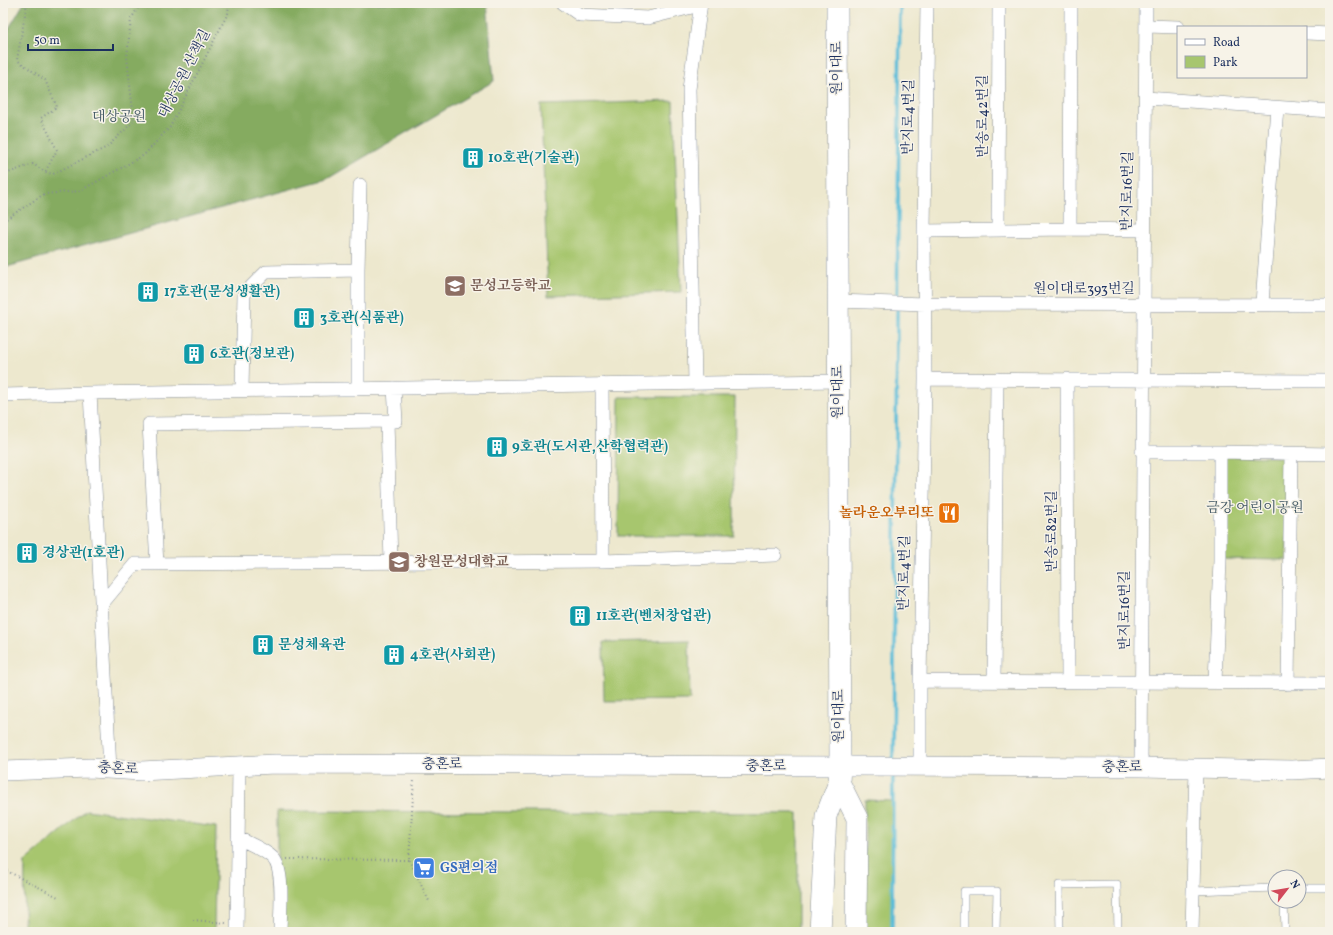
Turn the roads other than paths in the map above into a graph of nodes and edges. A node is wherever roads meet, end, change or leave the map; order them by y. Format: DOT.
graph roads {
  1 [pos="563,3"];
  2 [pos="836,3"];
  3 [pos="926,3"];
  4 [pos="999,3"];
  5 [pos="1071,3"];
  6 [pos="1146,3"];
  7 [pos="701,4"];
  8 [pos="1146,26"];
  9 [pos="1177,27"];
  10 [pos="1307,33"];
  11 [pos="1330,34"];
  12 [pos="1146,98"];
  13 [pos="1277,108"];
  14 [pos="1330,111"];
  15 [pos="360,185"];
  16 [pos="1070,229"];
  17 [pos="998,230"];
  18 [pos="1144,230"];
  19 [pos="924,231"];
  20 [pos="358,270"];
  21 [pos="837,301"];
  22 [pos="1262,303"];
  23 [pos="925,304"];
  24 [pos="1144,305"];
  25 [pos="1330,305"];
  26 [pos="924,379"];
  27 [pos="997,379"];
  28 [pos="1067,379"];
  29 [pos="1143,380"];
  30 [pos="838,381"];
  31 [pos="1330,381"];
  32 [pos="695,383"];
  33 [pos="602,384"];
  34 [pos="358,388"];
  35 [pos="394,388"];
  36 [pos="242,390"];
  37 [pos="90,393"];
  38 [pos="3,395"];
  39 [pos="388,421"];
  40 [pos="1142,452"];
  41 [pos="1220,452"];
  42 [pos="1291,454"];
  43 [pos="1330,454"];
  44 [pos="775,555"];
  45 [pos="603,561"];
  46 [pos="391,563"];
  47 [pos="157,564"];
  48 [pos="101,605"];
  49 [pos="920,681"];
  50 [pos="994,682"];
  51 [pos="1068,682"];
  52 [pos="1215,682"];
  53 [pos="1141,684"];
  54 [pos="1288,684"];
  55 [pos="1330,684"];
  56 [pos="239,766"];
  57 [pos="917,767"];
  58 [pos="1141,767"];
  59 [pos="1196,768"];
  60 [pos="1330,768"];
  61 [pos="110,769"];
  62 [pos="3,772"];
  63 [pos="839,774"];
  64 [pos="238,838"];
  65 [pos="1267,888"];
  66 [pos="1307,888"];
  67 [pos="1330,888"];
  68 [pos="1193,891"];
  69 [pos="1284,909"];
  70 [pos="237,928"];
  71 [pos="280,932"];
  72 [pos="820,932"];
  73 [pos="856,932"];
  74 [pos="964,932"];
  75 [pos="996,932"];
  76 [pos="1060,932"];
  77 [pos="1118,932"];
  78 [pos="1192,932"];
  79 [pos="1285,932"];
  1 -- 7 [label="street"];
  2 -- 21 [label="main road, 원이대로"];
  3 -- 19 [label="street, 반지로4번길"];
  4 -- 17 [label="street, 반송로42번길"];
  5 -- 16 [label="street"];
  6 -- 8 [label="street, 반지로16번길"];
  7 -- 32 [label="street"];
  8 -- 9 [label="street"];
  8 -- 12 [label="street, 반지로16번길"];
  10 -- 11 [label="street"];
  12 -- 13 [label="street"];
  12 -- 18 [label="street, 반지로16번길"];
  13 -- 14 [label="street"];
  13 -- 22 [label="street"];
  15 -- 20 [label="street"];
  16 -- 17 [label="street"];
  16 -- 18 [label="street"];
  17 -- 19 [label="street"];
  18 -- 24 [label="street, 반지로16번길"];
  19 -- 23 [label="street, 반지로4번길"];
  20 -- 34 [label="street"];
  20 -- 36 [label="street"];
  21 -- 23 [label="street, 원이대로393번길"];
  21 -- 30 [label="main road, 원이대로"];
  22 -- 24 [label="street, 원이대로393번길"];
  22 -- 25 [label="street, 원이대로393번길"];
  23 -- 24 [label="street, 원이대로393번길"];
  23 -- 26 [label="street, 반지로4번길"];
  24 -- 29 [label="street, 반지로16번길"];
  26 -- 27 [label="street"];
  26 -- 49 [label="street, 반지로4번길"];
  27 -- 28 [label="street"];
  27 -- 50 [label="street"];
  28 -- 29 [label="street"];
  28 -- 51 [label="street, 반송로82번길"];
  29 -- 31 [label="street"];
  29 -- 40 [label="street, 반지로16번길"];
  30 -- 32 [label="street"];
  30 -- 63 [label="main road, 원이대로"];
  32 -- 33 [label="street"];
  33 -- 35 [label="street"];
  33 -- 45 [label="street"];
  34 -- 35 [label="street"];
  34 -- 36 [label="street"];
  35 -- 39 [label="street"];
  36 -- 37 [label="street"];
  37 -- 38 [label="street"];
  37 -- 48 [label="street"];
  39 -- 46 [label="street"];
  39 -- 47 [label="street"];
  40 -- 41 [label="street"];
  40 -- 53 [label="street, 반지로16번길"];
  41 -- 42 [label="street"];
  41 -- 52 [label="street"];
  42 -- 43 [label="street"];
  42 -- 54 [label="street"];
  44 -- 45 [label="street"];
  45 -- 46 [label="street"];
  46 -- 47 [label="street"];
  47 -- 48 [label="street"];
  48 -- 61 [label="street"];
  49 -- 50 [label="street"];
  49 -- 57 [label="street, 반지로4번길"];
  50 -- 51 [label="street"];
  51 -- 53 [label="street"];
  52 -- 53 [label="street"];
  52 -- 54 [label="street"];
  53 -- 58 [label="street, 반지로16번길"];
  54 -- 55 [label="street"];
  56 -- 61 [label="main road, 충혼로"];
  56 -- 63 [label="main road, 충혼로"];
  56 -- 64 [label="street"];
  57 -- 58 [label="main road, 충혼로"];
  57 -- 63 [label="main road, 충혼로"];
  58 -- 59 [label="main road, 충혼로"];
  59 -- 60 [label="main road, 충혼로"];
  59 -- 68 [label="street"];
  61 -- 62 [label="main road, 충혼로"];
  63 -- 72 [label="main road, 원이대로"];
  63 -- 73 [label="main road, 원이대로"];
  64 -- 70 [label="street"];
  64 -- 71 [label="street"];
  65 -- 68 [label="lane"];
  66 -- 67 [label="lane"];
  68 -- 78 [label="street"];
  69 -- 79 [label="lane"];
  74 -- 75 [label="lane"];
  76 -- 77 [label="lane"];
}
